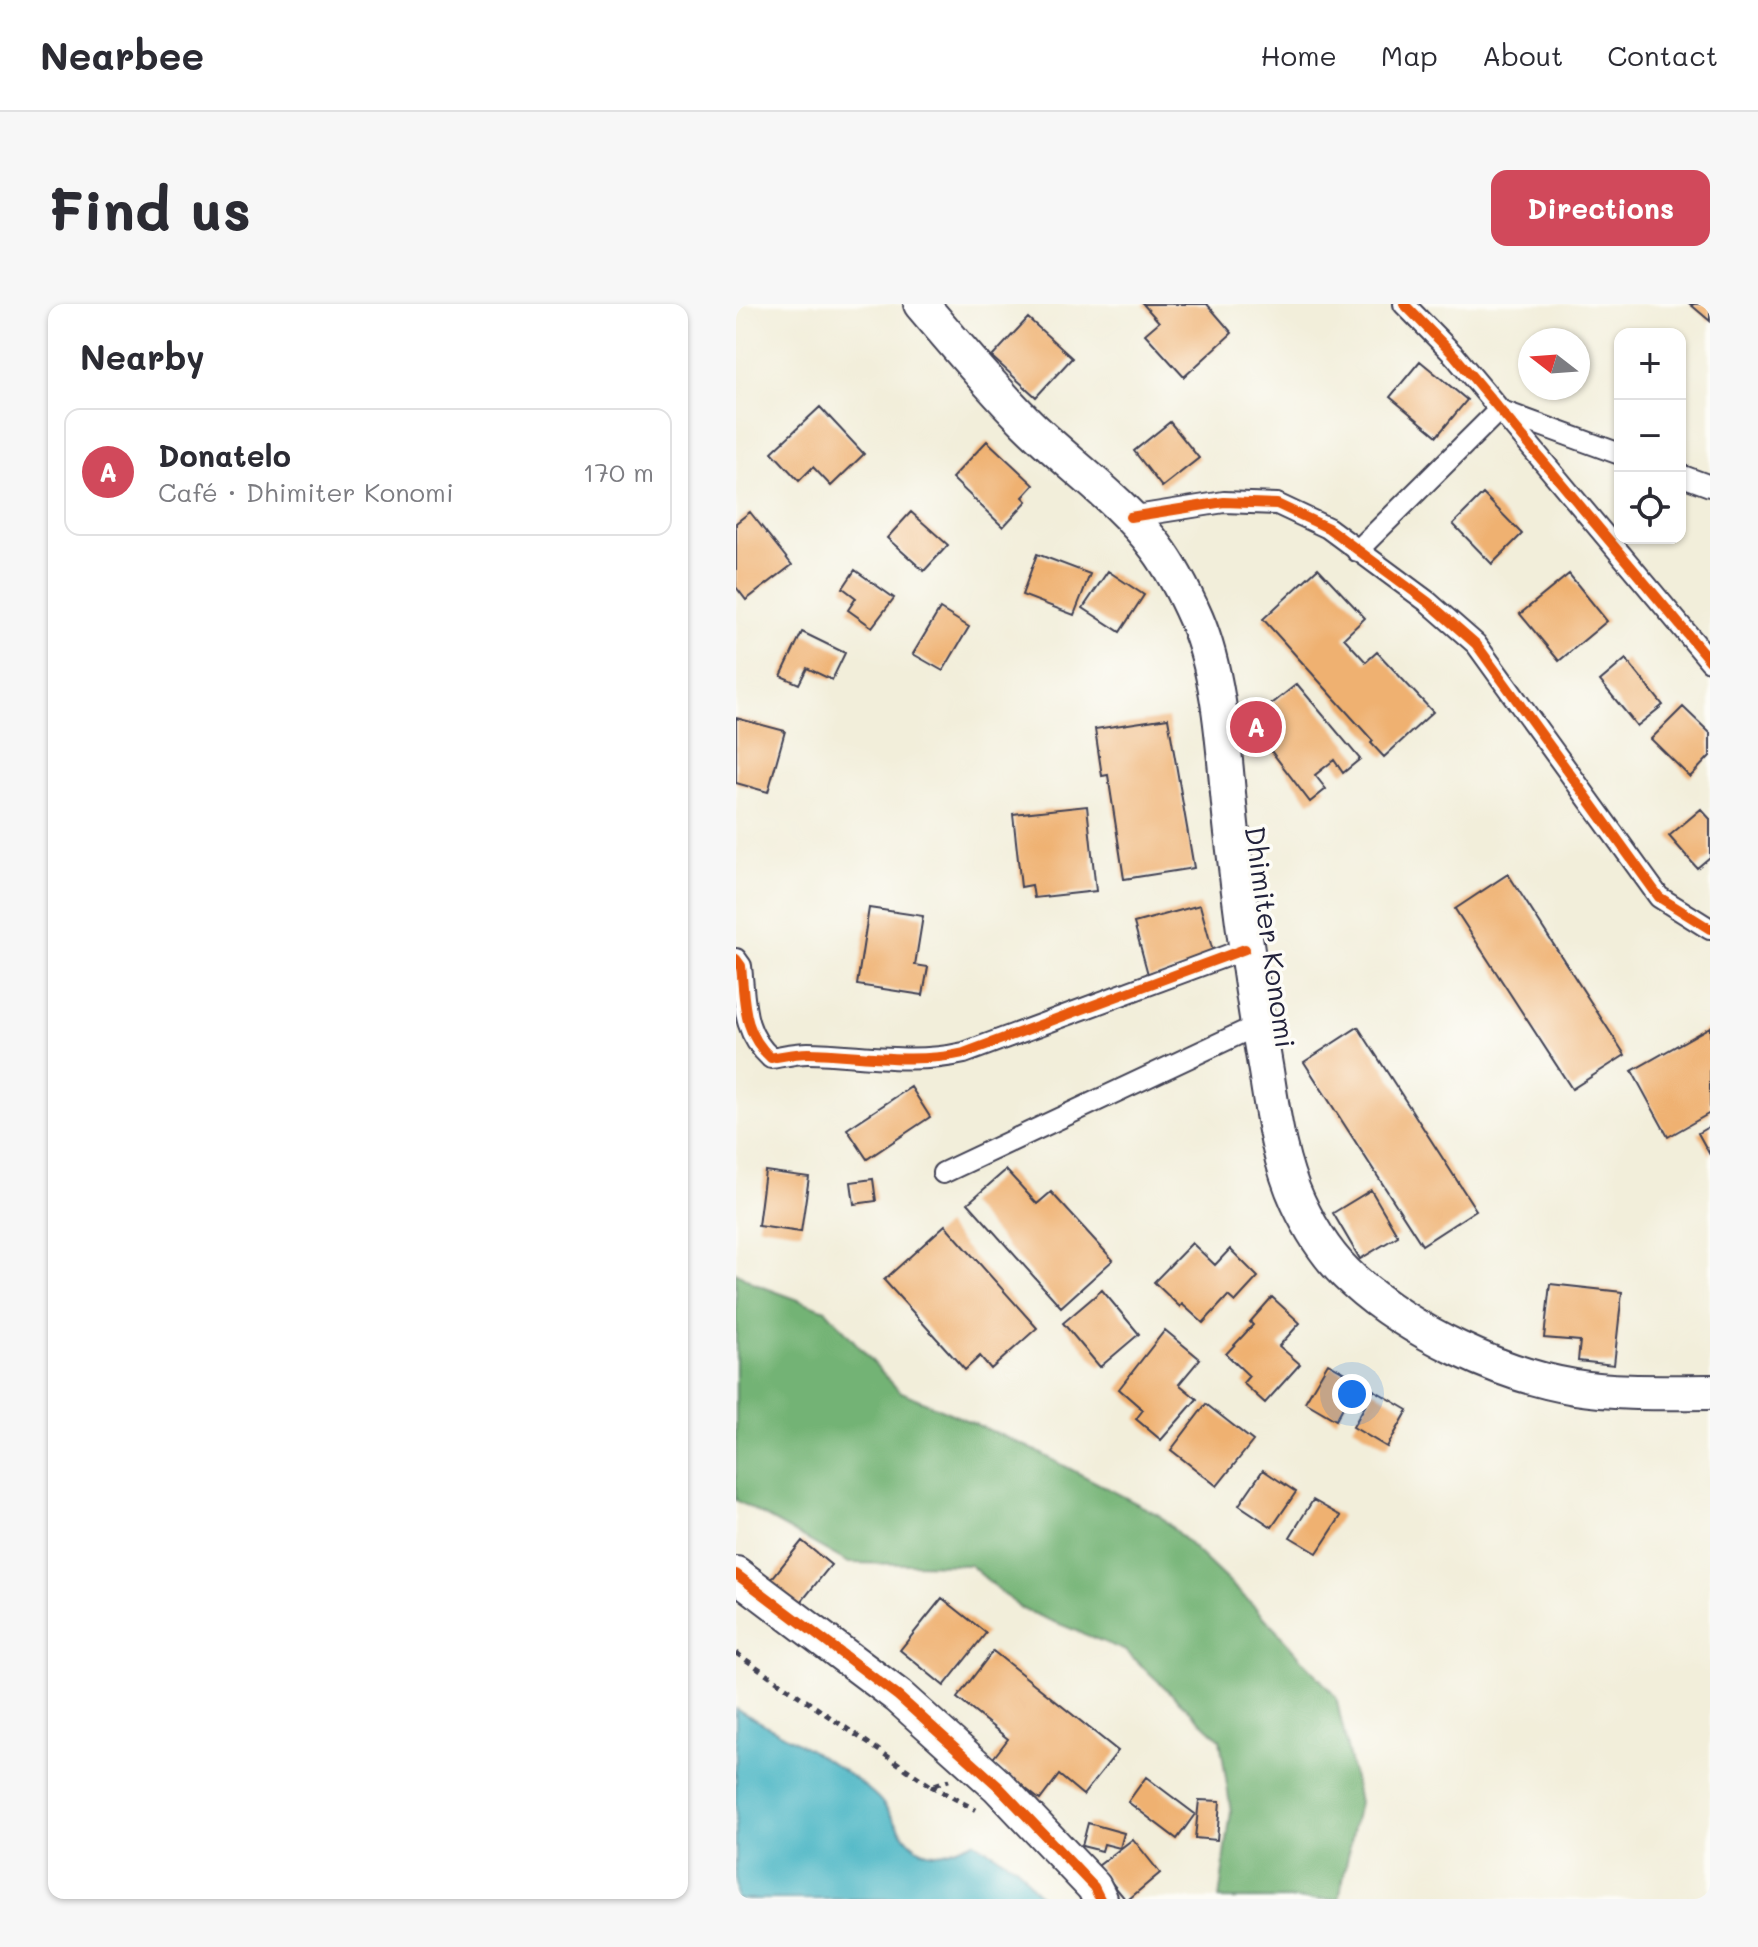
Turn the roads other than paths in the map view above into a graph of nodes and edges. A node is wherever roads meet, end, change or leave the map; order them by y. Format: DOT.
graph roads {
  1 [pos="921,304"];
  2 [pos="1404,304"];
  3 [pos="1499,410"];
  4 [pos="1614,452"];
  5 [pos="1686,477"];
  6 [pos="1710,486"];
  7 [pos="1130,517"];
  8 [pos="1357,551"];
  9 [pos="1710,661"];
  10 [pos="1710,929"];
  11 [pos="1245,949"];
  12 [pos="736,959"];
  13 [pos="1258,1025"];
  14 [pos="943,1173"];
  15 [pos="1710,1392"];
  16 [pos="736,1574"];
  17 [pos="1100,1899"];
  1 -- 7 [label="main road, Dhimiter Konomi"];
  2 -- 3 [label="street"];
  3 -- 4 [label="street"];
  3 -- 8 [label="street"];
  3 -- 9 [label="street"];
  5 -- 6 [label="street"];
  7 -- 8 [label="street"];
  7 -- 11 [label="main road, Dhimiter Konomi"];
  8 -- 10 [label="street"];
  11 -- 12 [label="street"];
  11 -- 13 [label="main road, Dhimiter Konomi"];
  13 -- 14 [label="street"];
  13 -- 15 [label="main road, Dhimiter Konomi"];
  16 -- 17 [label="main road"];
}
